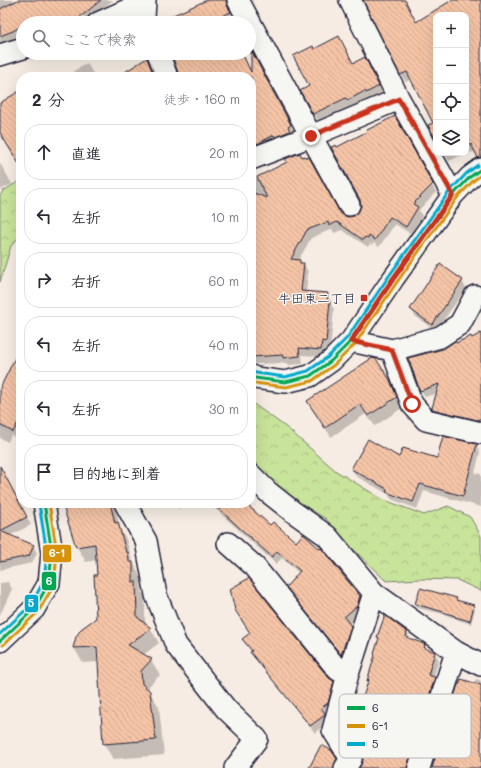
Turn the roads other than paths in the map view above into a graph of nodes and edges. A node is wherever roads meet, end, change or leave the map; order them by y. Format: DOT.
graph roads {
  1 [pos="238,0"];
  2 [pos="350,0"];
  3 [pos="147,1"];
  4 [pos="114,16"];
  5 [pos="144,16"];
  6 [pos="247,16"];
  7 [pos="256,34"];
  8 [pos="16,50"];
  9 [pos="0,56"];
  10 [pos="161,60"];
  11 [pos="165,72"];
  12 [pos="399,99"];
  13 [pos="311,136"];
  14 [pos="256,157"];
  15 [pos="481,169"];
  16 [pos="453,195"];
  17 [pos="349,205"];
  18 [pos="475,296"];
  19 [pos="351,341"];
  20 [pos="392,350"];
  21 [pos="256,378"];
  22 [pos="481,433"];
  23 [pos="256,481"];
  24 [pos="45,508"];
  25 [pos="128,508"];
  26 [pos="228,543"];
  27 [pos="374,593"];
  28 [pos="0,641"];
  29 [pos="456,652"];
  30 [pos="481,665"];
  31 [pos="348,674"];
  32 [pos="343,694"];
  33 [pos="443,694"];
  34 [pos="339,708"];
  35 [pos="339,740"];
  36 [pos="350,758"];
  37 [pos="422,758"];
  38 [pos="235,768"];
  39 [pos="345,768"];
  40 [pos="419,768"];
  1 -- 6 [label="street"];
  2 -- 12 [label="street"];
  3 -- 4 [label="street"];
  3 -- 5 [label="street"];
  7 -- 13 [label="street"];
  8 -- 9 [label="street"];
  10 -- 11 [label="street"];
  12 -- 13 [label="street"];
  12 -- 16 [label="street"];
  13 -- 14 [label="street"];
  13 -- 17 [label="street"];
  15 -- 16 [label="street"];
  16 -- 19 [label="street"];
  18 -- 20 [label="street"];
  19 -- 20 [label="street"];
  19 -- 21 [label="street"];
  20 -- 22 [label="street"];
  23 -- 27 [label="street"];
  24 -- 28 [label="street"];
  25 -- 38 [label="street"];
  26 -- 31 [label="street"];
  27 -- 29 [label="street"];
  27 -- 31 [label="street"];
  29 -- 30 [label="street"];
  29 -- 33 [label="street"];
  31 -- 32 [label="street"];
  34 -- 35 [label="street"];
  36 -- 39 [label="street"];
  37 -- 40 [label="street"];
}
